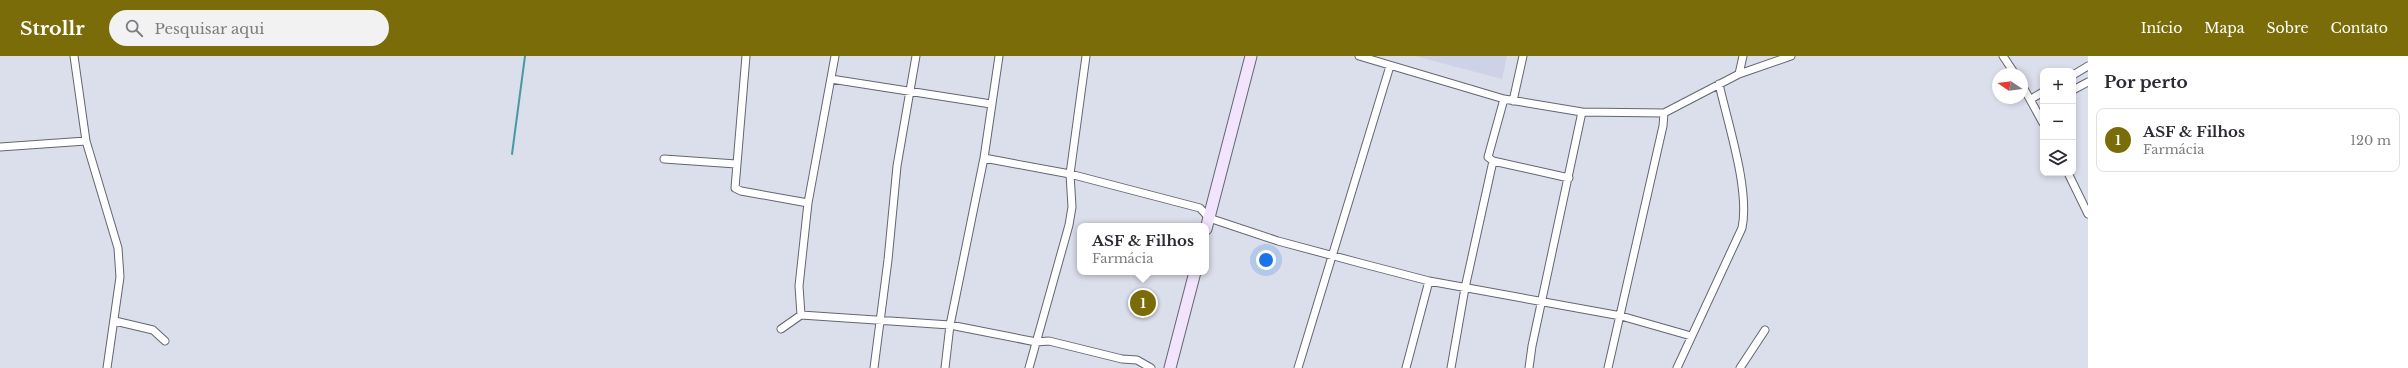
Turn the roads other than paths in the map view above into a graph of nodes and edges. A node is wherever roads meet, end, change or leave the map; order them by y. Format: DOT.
graph roads {
  1 [pos="74,56"];
  2 [pos="746,56"];
  3 [pos="835,56"];
  4 [pos="916,56"];
  5 [pos="999,56"];
  6 [pos="1086,56"];
  7 [pos="1251,56"];
  8 [pos="1359,56"];
  9 [pos="1523,56"];
  10 [pos="1743,56"];
  11 [pos="1791,56"];
  12 [pos="2003,56"];
  13 [pos="1390,66"];
  14 [pos="2088,66"];
  15 [pos="2010,68"];
  16 [pos="2076,73"];
  17 [pos="1739,74"];
  18 [pos="830,79"];
  19 [pos="2088,82"];
  20 [pos="1719,84"];
  21 [pos="2076,88"];
  22 [pos="909,92"];
  23 [pos="2028,94"];
  24 [pos="2040,94"];
  25 [pos="1504,99"];
  26 [pos="2031,99"];
  27 [pos="1513,101"];
  28 [pos="991,104"];
  29 [pos="2040,107"];
  30 [pos="2036,109"];
  31 [pos="1582,112"];
  32 [pos="1664,113"];
  33 [pos="2040,117"];
  34 [pos="86,141"];
  35 [pos="0,147"];
  36 [pos="984,158"];
  37 [pos="664,159"];
  38 [pos="1494,161"];
  39 [pos="736,164"];
  40 [pos="1070,174"];
  41 [pos="2069,176"];
  42 [pos="1569,178"];
  43 [pos="808,203"];
  44 [pos="2088,214"];
  45 [pos="1207,223"];
  46 [pos="1207,223"];
  47 [pos="1209,225"];
  48 [pos="1332,256"];
  49 [pos="1194,275"];
  50 [pos="1429,281"];
  51 [pos="1465,288"];
  52 [pos="1542,303"];
  53 [pos="801,315"];
  54 [pos="1621,316"];
  55 [pos="115,322"];
  56 [pos="880,322"];
  57 [pos="950,325"];
  58 [pos="781,329"];
  59 [pos="1764,330"];
  60 [pos="1691,336"];
  61 [pos="165,341"];
  62 [pos="1036,342"];
  63 [pos="107,368"];
  64 [pos="874,368"];
  65 [pos="945,368"];
  66 [pos="1029,368"];
  67 [pos="1151,368"];
  68 [pos="1170,368"];
  69 [pos="1298,368"];
  70 [pos="1406,368"];
  71 [pos="1451,368"];
  72 [pos="1529,368"];
  73 [pos="1608,368"];
  74 [pos="1677,368"];
  75 [pos="1740,368"];
  1 -- 34 [label="street"];
  2 -- 39 [label="street"];
  3 -- 18 [label="street"];
  4 -- 22 [label="street"];
  5 -- 28 [label="street"];
  6 -- 40 [label="street"];
  7 -- 46 [label="street"];
  8 -- 13 [label="street"];
  9 -- 27 [label="street"];
  10 -- 17 [label="street"];
  11 -- 17 [label="street"];
  12 -- 15 [label="street"];
  13 -- 25 [label="street"];
  13 -- 48 [label="street"];
  14 -- 16 [label="street"];
  17 -- 20 [label="street"];
  18 -- 22 [label="street"];
  18 -- 43 [label="street"];
  19 -- 21 [label="street"];
  20 -- 32 [label="street"];
  20 -- 60 [label="street"];
  22 -- 28 [label="street"];
  22 -- 56 [label="street"];
  23 -- 26 [label="street"];
  24 -- 26 [label="street"];
  25 -- 27 [label="street"];
  25 -- 38 [label="street"];
  26 -- 30 [label="street"];
  27 -- 31 [label="street"];
  28 -- 36 [label="street"];
  29 -- 30 [label="street"];
  30 -- 33 [label="street"];
  31 -- 32 [label="street"];
  31 -- 42 [label="street"];
  32 -- 54 [label="street"];
  34 -- 35 [label="street"];
  34 -- 55 [label="street"];
  36 -- 40 [label="street"];
  36 -- 57 [label="street"];
  37 -- 39 [label="street"];
  38 -- 42 [label="street"];
  38 -- 51 [label="street"];
  39 -- 43 [label="street"];
  40 -- 45 [label="street"];
  40 -- 62 [label="street"];
  41 -- 44 [label="street"];
  42 -- 52 [label="street"];
  43 -- 53 [label="street"];
  47 -- 48 [label="street"];
  48 -- 50 [label="street"];
  48 -- 69 [label="street"];
  49 -- 68 [label="street"];
  50 -- 51 [label="street"];
  50 -- 70 [label="street"];
  51 -- 52 [label="street"];
  51 -- 71 [label="street"];
  52 -- 54 [label="street"];
  52 -- 72 [label="street"];
  53 -- 56 [label="street"];
  53 -- 58 [label="street"];
  54 -- 60 [label="street"];
  54 -- 73 [label="street"];
  55 -- 61 [label="street"];
  55 -- 63 [label="street"];
  56 -- 57 [label="street"];
  56 -- 64 [label="street"];
  57 -- 62 [label="street"];
  57 -- 65 [label="street"];
  59 -- 75 [label="street"];
  60 -- 74 [label="street"];
  62 -- 66 [label="street"];
  62 -- 67 [label="street"];
}
